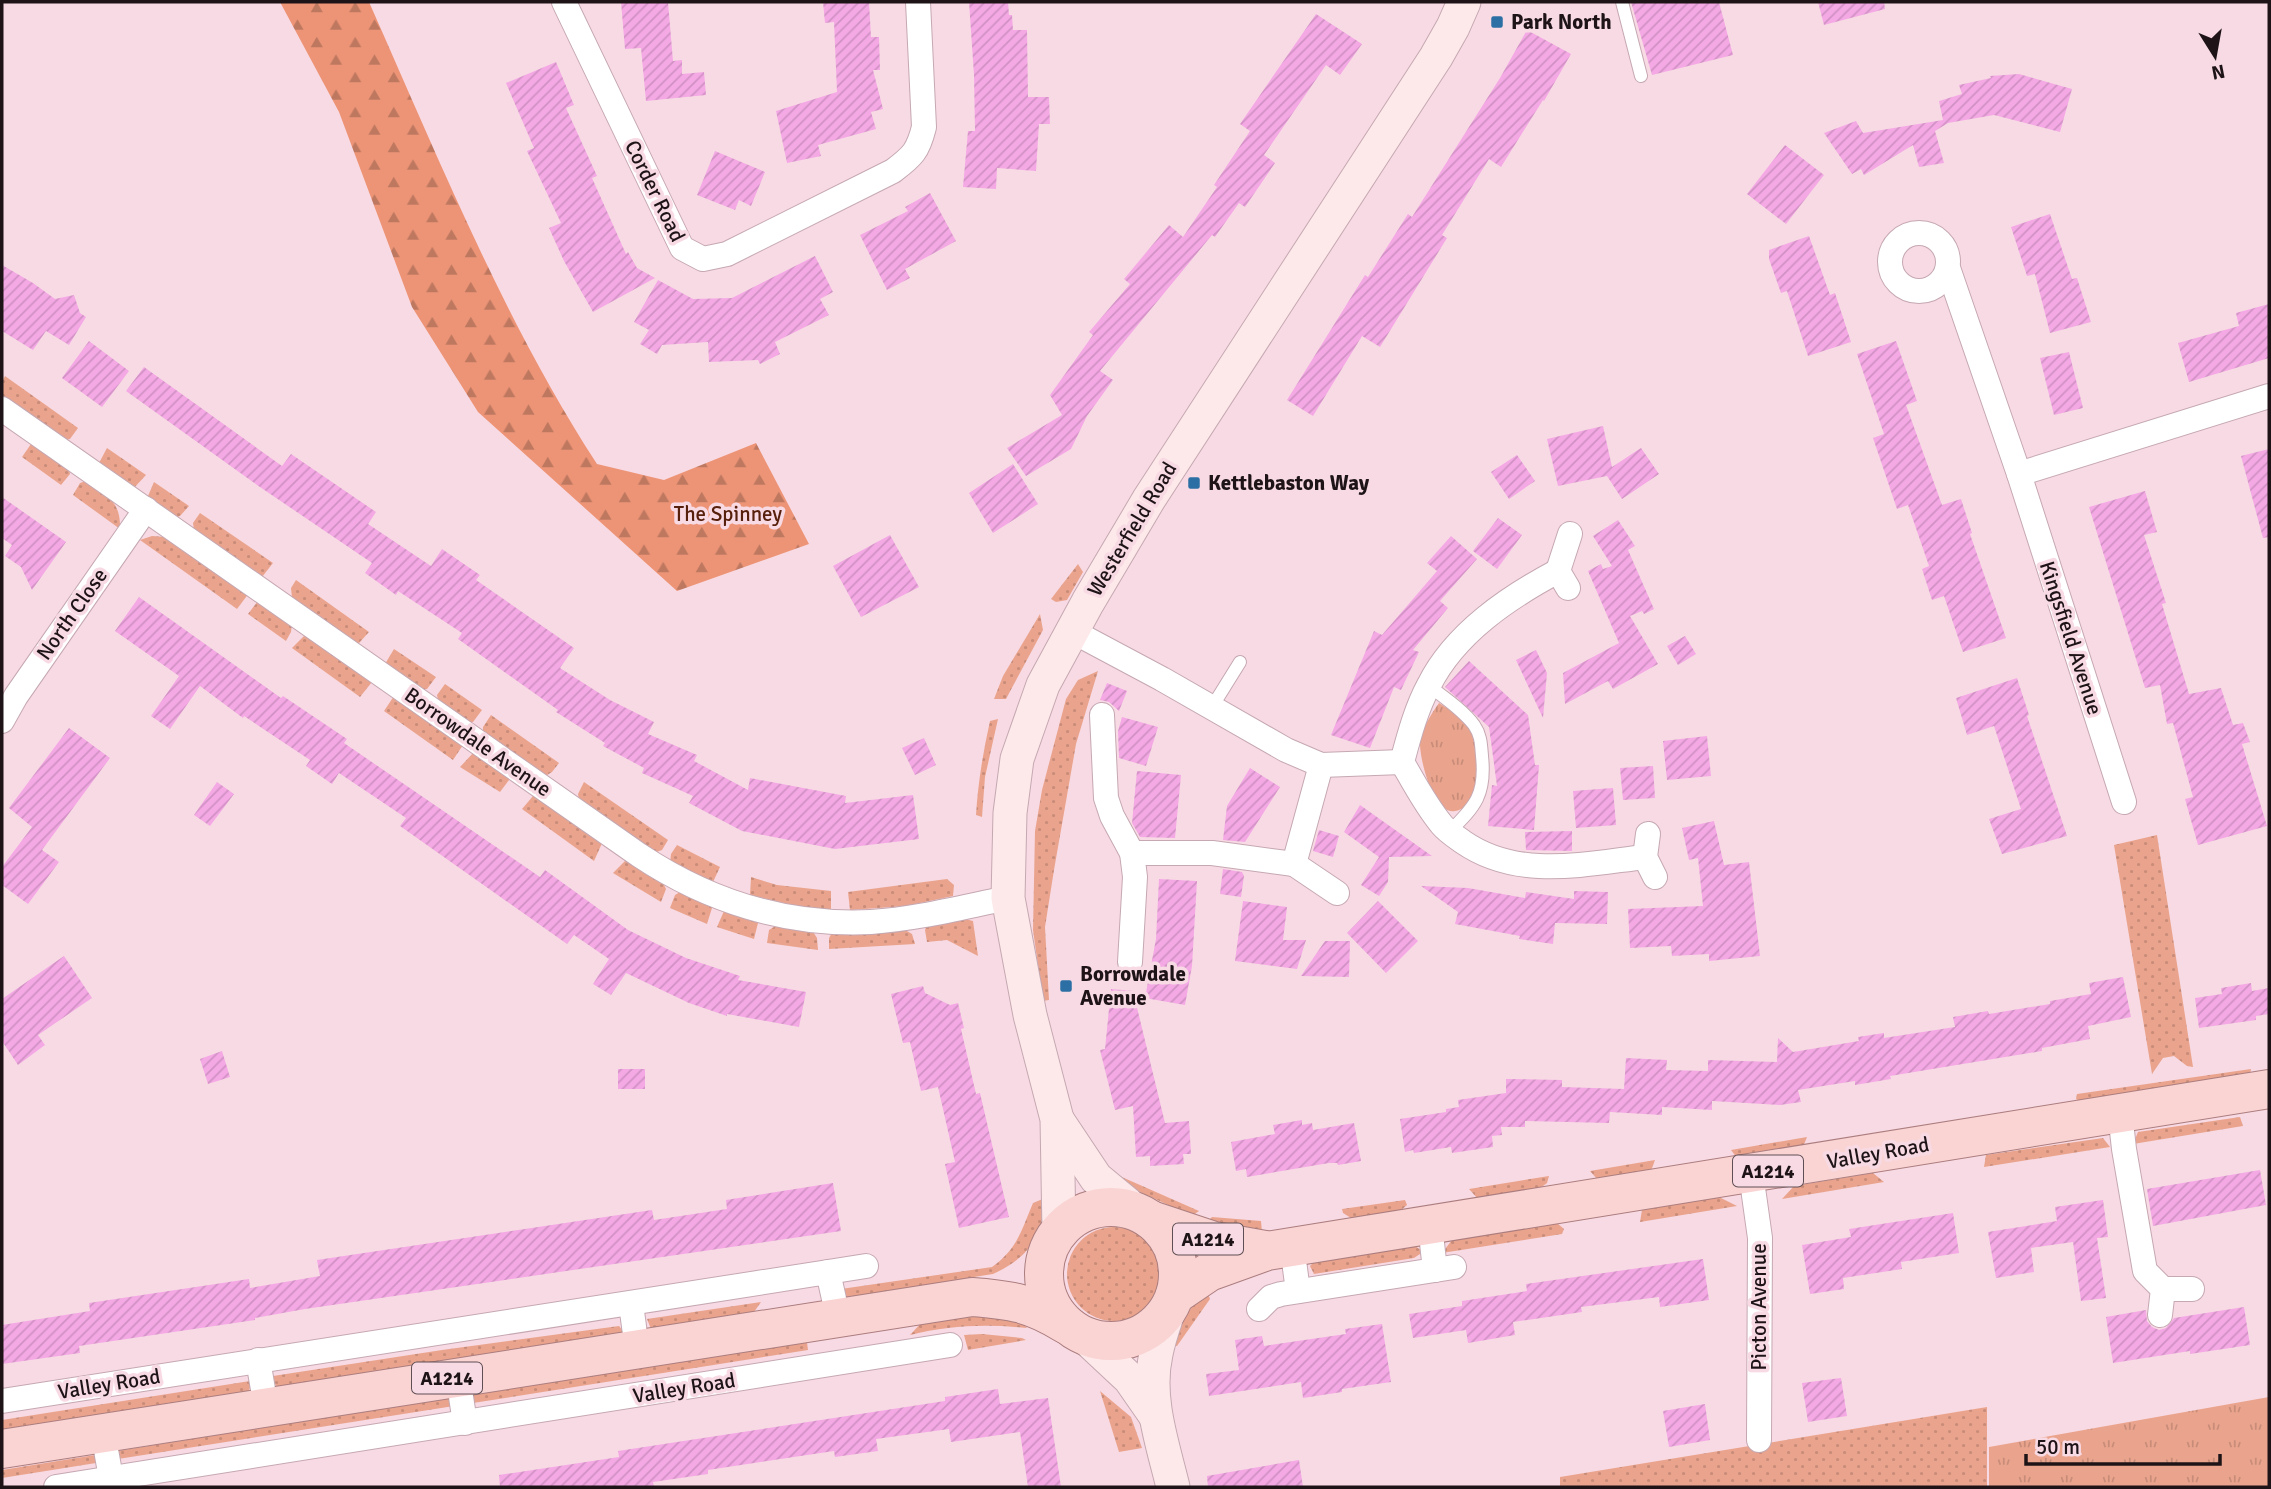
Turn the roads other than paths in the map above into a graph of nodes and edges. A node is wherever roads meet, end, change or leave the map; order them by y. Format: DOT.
graph roads {
  1 [pos="564,2"];
  2 [pos="918,2"];
  3 [pos="1464,2"];
  4 [pos="1622,2"];
  5 [pos="1641,76"];
  6 [pos="1948,268"];
  7 [pos="2269,396"];
  8 [pos="2,409"];
  9 [pos="2019,474"];
  10 [pos="146,509"];
  11 [pos="1570,534"];
  12 [pos="1072,631"];
  13 [pos="1240,662"];
  14 [pos="1429,685"];
  15 [pos="1212,707"];
  16 [pos="1102,715"];
  17 [pos="2,721"];
  18 [pos="1402,762"];
  19 [pos="1321,765"];
  20 [pos="2124,802"];
  21 [pos="1450,832"];
  22 [pos="1132,853"];
  23 [pos="1650,856"];
  24 [pos="1294,864"];
  25 [pos="1336,893"];
  26 [pos="1008,898"];
  27 [pos="1130,962"];
  28 [pos="2269,1089"];
  29 [pos="2120,1113"];
  30 [pos="1057,1119"];
  31 [pos="1751,1174"];
  32 [pos="1144,1216"];
  33 [pos="1430,1225"];
  34 [pos="1053,1241"];
  35 [pos="1280,1248"];
  36 [pos="866,1266"];
  37 [pos="828,1272"];
  38 [pos="2163,1289"];
  39 [pos="2192,1289"];
  40 [pos="1298,1291"];
  41 [pos="972,1297"];
  42 [pos="1172,1301"];
  43 [pos="631,1304"];
  44 [pos="893,1308"];
  45 [pos="1259,1309"];
  46 [pos="2160,1315"];
  47 [pos="838,1317"];
  48 [pos="1075,1330"];
  49 [pos="950,1345"];
  50 [pos="637,1349"];
  51 [pos="903,1354"];
  52 [pos="258,1360"];
  53 [pos="458,1377"];
  54 [pos="2,1401"];
  55 [pos="266,1407"];
  56 [pos="1155,1415"];
  57 [pos="465,1423"];
  58 [pos="103,1433"];
  59 [pos="1759,1440"];
  60 [pos="2,1449"];
  61 [pos="111,1478"];
  62 [pos="56,1487"];
  63 [pos="1173,1487"];
  1 -- 2 [label="street, Corder Road"];
  3 -- 12 [label="main road, Westerfield Road"];
  4 -- 5 [label="lane"];
  6 -- 9 [label="street, Kingsfield Avenue"];
  7 -- 9 [label="street"];
  8 -- 10 [label="street, Borrowdale Avenue"];
  9 -- 20 [label="street, Kingsfield Avenue"];
  10 -- 17 [label="street, North Close"];
  10 -- 26 [label="street, Borrowdale Avenue"];
  11 -- 14 [label="street"];
  12 -- 15 [label="street"];
  12 -- 26 [label="main road, Westerfield Road"];
  13 -- 15 [label="lane"];
  14 -- 18 [label="street"];
  14 -- 21 [label="lane"];
  15 -- 19 [label="street"];
  16 -- 22 [label="street"];
  18 -- 19 [label="street"];
  18 -- 21 [label="street"];
  19 -- 24 [label="street"];
  21 -- 23 [label="street"];
  22 -- 24 [label="street"];
  22 -- 27 [label="street"];
  24 -- 25 [label="street"];
  26 -- 30 [label="main road, Westerfield Road"];
  28 -- 29 [label="main road, Valley Road / A1214"];
  29 -- 31 [label="main road, Valley Road / A1214"];
  29 -- 38 [label="street"];
  30 -- 32 [label="main road, Westerfield Road"];
  30 -- 34 [label="main road, Westerfield Road"];
  31 -- 33 [label="main road, Valley Road / A1214"];
  31 -- 59 [label="street, Picton Avenue"];
  32 -- 34 [label="main road"];
  32 -- 35 [label="main road, Valley Road / A1214"];
  32 -- 42 [label="main road"];
  33 -- 35 [label="main road, Valley Road / A1214"];
  33 -- 40 [label="street"];
  34 -- 41 [label="main road, A1214"];
  34 -- 48 [label="main road"];
  35 -- 40 [label="street"];
  35 -- 42 [label="main road, Valley Road / A1214"];
  36 -- 37 [label="street, Valley Road"];
  37 -- 43 [label="street, Valley Road"];
  37 -- 47 [label="street"];
  38 -- 39 [label="street"];
  38 -- 46 [label="street"];
  40 -- 45 [label="street"];
  41 -- 44 [label="main road, A1214"];
  41 -- 48 [label="main road, A1214"];
  42 -- 48 [label="main road"];
  42 -- 56 [label="main road"];
  43 -- 50 [label="street"];
  43 -- 52 [label="street, Valley Road"];
  44 -- 47 [label="main road, A1214"];
  44 -- 51 [label="street"];
  47 -- 50 [label="main road, A1214"];
  48 -- 56 [label="main road"];
  49 -- 51 [label="street, Valley Road"];
  50 -- 53 [label="main road, A1214"];
  51 -- 57 [label="street, Valley Road"];
  52 -- 54 [label="street, Valley Road"];
  52 -- 55 [label="street"];
  53 -- 55 [label="main road, A1214"];
  53 -- 57 [label="street"];
  55 -- 58 [label="main road, A1214"];
  56 -- 63 [label="main road"];
  57 -- 61 [label="street, Valley Road"];
  58 -- 60 [label="main road, A1214"];
  58 -- 61 [label="street"];
  61 -- 62 [label="street, Valley Road"];
}
